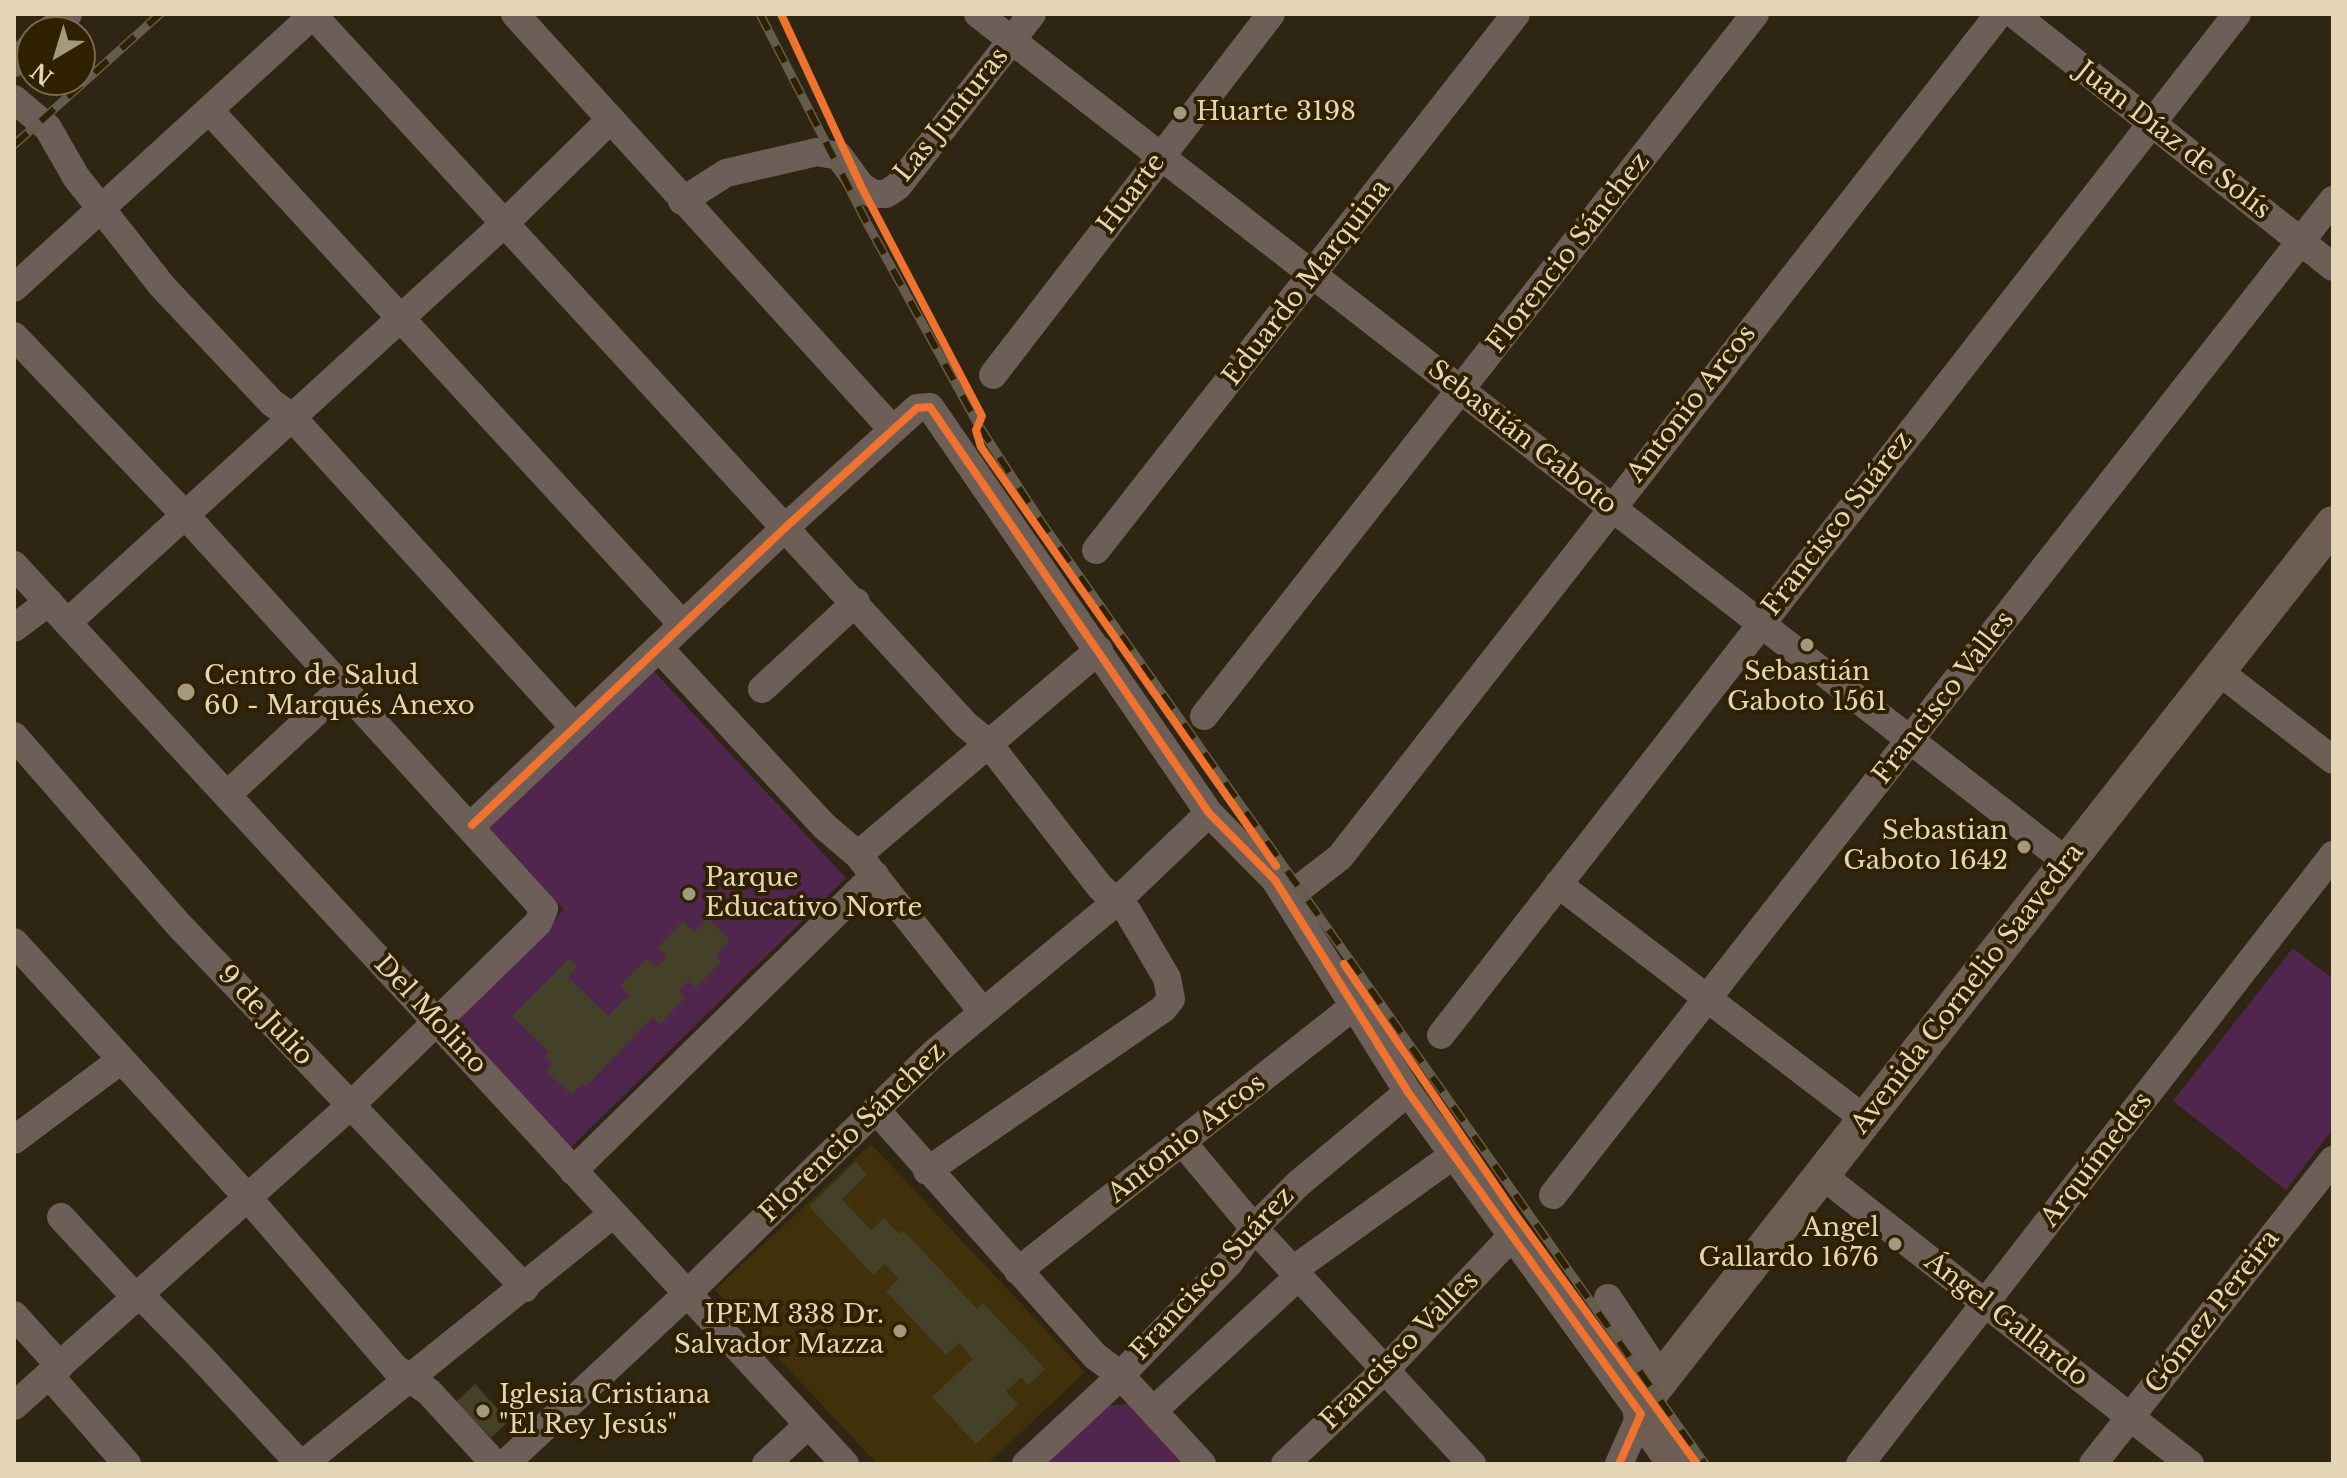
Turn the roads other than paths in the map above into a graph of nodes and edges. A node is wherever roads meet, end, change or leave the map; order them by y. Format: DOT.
graph roads {
  1 [pos="313,14"];
  2 [pos="515,14"];
  3 [pos="978,14"];
  4 [pos="1032,14"];
  5 [pos="1271,14"];
  6 [pos="1516,14"];
  7 [pos="1755,14"];
  8 [pos="1999,14"];
  9 [pos="2014,14"];
  10 [pos="2237,14"];
  11 [pos="1012,41"];
  12 [pos="14,99"];
  13 [pos="209,110"];
  14 [pos="610,120"];
  15 [pos="2150,123"];
  16 [pos="1160,157"];
  17 [pos="2333,200"];
  18 [pos="682,201"];
  19 [pos="101,207"];
  20 [pos="506,222"];
  21 [pos="2301,241"];
  22 [pos="2333,267"];
  23 [pos="1312,277"];
  24 [pos="14,288"];
  25 [pos="401,318"];
  26 [pos="14,336"];
  27 [pos="993,375"];
  28 [pos="1461,391"];
  29 [pos="291,416"];
  30 [pos="893,430"];
  31 [pos="1611,508"];
  32 [pos="185,515"];
  33 [pos="2333,524"];
  34 [pos="787,526"];
  35 [pos="1096,550"];
  36 [pos="14,565"];
  37 [pos="856,602"];
  38 [pos="58,612"];
  39 [pos="1760,624"];
  40 [pos="683,625"];
  41 [pos="14,628"];
  42 [pos="659,648"];
  43 [pos="1099,650"];
  44 [pos="2217,670"];
  45 [pos="341,689"];
  46 [pos="762,689"];
  47 [pos="1204,716"];
  48 [pos="574,727"];
  49 [pos="14,736"];
  50 [pos="1910,741"];
  51 [pos="988,743"];
  52 [pos="2333,760"];
  53 [pos="227,795"];
  54 [pos="1209,813"];
  55 [pos="472,825"];
  56 [pos="2333,855"];
  57 [pos="2067,862"];
  58 [pos="866,865"];
  59 [pos="1558,884"];
  60 [pos="1287,898"];
  61 [pos="1116,902"];
  62 [pos="14,942"];
  63 [pos="1707,999"];
  64 [pos="1354,1006"];
  65 [pos="982,1011"];
  66 [pos="436,1022"];
  67 [pos="1441,1035"];
  68 [pos="121,1060"];
  69 [pos="1408,1092"];
  70 [pos="350,1106"];
  71 [pos="876,1110"];
  72 [pos="1866,1120"];
  73 [pos="14,1140"];
  74 [pos="1183,1143"];
  75 [pos="1455,1154"];
  76 [pos="2333,1160"];
  77 [pos="573,1171"];
  78 [pos="927,1171"];
  79 [pos="1823,1176"];
  80 [pos="1553,1195"];
  81 [pos="248,1198"];
  82 [pos="613,1214"];
  83 [pos="61,1217"];
  84 [pos="1254,1228"];
  85 [pos="1513,1235"];
  86 [pos="1018,1271"];
  87 [pos="1296,1273"];
  88 [pos="525,1288"];
  89 [pos="689,1292"];
  90 [pos="139,1296"];
  91 [pos="1608,1298"];
  92 [pos="1985,1304"];
  93 [pos="14,1315"];
  94 [pos="1386,1369"];
  95 [pos="54,1371"];
  96 [pos="1119,1374"];
  97 [pos="412,1379"];
  98 [pos="1662,1379"];
  99 [pos="14,1406"];
  100 [pos="1153,1411"];
  101 [pos="1641,1414"];
  102 [pos="2130,1417"];
  103 [pos="808,1425"];
  104 [pos="127,1464"];
  105 [pos="301,1464"];
  106 [pos="495,1464"];
  107 [pos="505,1464"];
  108 [pos="766,1464"];
  109 [pos="845,1464"];
  110 [pos="1026,1464"];
  111 [pos="1202,1464"];
  112 [pos="1285,1464"];
  113 [pos="1472,1464"];
  114 [pos="1619,1464"];
  115 [pos="1675,1464"];
  116 [pos="1860,1464"];
  117 [pos="2093,1464"];
  118 [pos="2190,1464"];
  1 -- 13 [label="street"];
  1 -- 20 [label="street"];
  2 -- 14 [label="street"];
  3 -- 11 [label="street, Sebastián Gaboto"];
  4 -- 11 [label="street, Las Junturas"];
  5 -- 16 [label="street, Huarte"];
  6 -- 23 [label="street, Eduardo Marquina"];
  7 -- 28 [label="street, Florencio Sánchez"];
  8 -- 31 [label="street, Antonio Arcos"];
  9 -- 15 [label="street, Juan Díaz de Solís"];
  10 -- 15 [label="street, Francisco Suárez"];
  11 -- 16 [label="street, Sebastián Gaboto"];
  11 -- 18 [label="street, Las Junturas"];
  12 -- 19 [label="street"];
  13 -- 19 [label="street"];
  13 -- 25 [label="street"];
  14 -- 18 [label="street"];
  14 -- 20 [label="street"];
  15 -- 21 [label="street, Juan Díaz de Solís"];
  15 -- 39 [label="street, Francisco Suárez"];
  16 -- 23 [label="street, Sebastián Gaboto"];
  16 -- 27 [label="street, Huarte"];
  17 -- 21 [label="street, Francisco Valles"];
  18 -- 30 [label="street"];
  19 -- 24 [label="street"];
  19 -- 29 [label="street"];
  20 -- 25 [label="street"];
  20 -- 34 [label="street"];
  21 -- 22 [label="street, Juan Díaz de Solís"];
  21 -- 50 [label="street, Francisco Valles"];
  23 -- 28 [label="street, Sebastián Gaboto"];
  23 -- 35 [label="street, Eduardo Marquina"];
  25 -- 29 [label="street"];
  25 -- 40 [label="street"];
  26 -- 32 [label="street"];
  28 -- 31 [label="street, Sebastián Gaboto"];
  28 -- 47 [label="street, Florencio Sánchez"];
  29 -- 32 [label="street"];
  29 -- 48 [label="street"];
  30 -- 34 [label="street"];
  30 -- 43 [label="street"];
  31 -- 39 [label="street, Sebastián Gaboto"];
  31 -- 60 [label="street, Antonio Arcos"];
  32 -- 38 [label="street"];
  32 -- 45 [label="street"];
  33 -- 44 [label="main road, Avenida Cornelio Saavedra"];
  34 -- 37 [label="street"];
  34 -- 40 [label="street"];
  36 -- 38 [label="street, Del Molino"];
  37 -- 46 [label="street"];
  37 -- 51 [label="street"];
  38 -- 41 [label="street"];
  38 -- 53 [label="street, Del Molino"];
  39 -- 50 [label="street, Sebastián Gaboto"];
  39 -- 59 [label="street, Francisco Suárez"];
  40 -- 42 [label="street"];
  42 -- 48 [label="street"];
  42 -- 58 [label="street"];
  43 -- 51 [label="street"];
  43 -- 54 [label="street"];
  44 -- 52 [label="street"];
  44 -- 57 [label="main road, Avenida Cornelio Saavedra"];
  45 -- 53 [label="street"];
  45 -- 55 [label="street"];
  48 -- 55 [label="street"];
  49 -- 70 [label="street, 9 de Julio"];
  50 -- 57 [label="street, Sebastián Gaboto"];
  50 -- 63 [label="street, Francisco Valles"];
  51 -- 58 [label="street"];
  51 -- 61 [label="street"];
  53 -- 66 [label="street, Del Molino"];
  54 -- 60 [label="street"];
  54 -- 61 [label="street, Florencio Sánchez"];
  55 -- 66 [label="street"];
  56 -- 92 [label="street, Arquímedes"];
  57 -- 72 [label="main road, Avenida Cornelio Saavedra"];
  58 -- 65 [label="street"];
  58 -- 77 [label="street"];
  59 -- 63 [label="street"];
  59 -- 67 [label="street, Francisco Suárez"];
  60 -- 64 [label="street"];
  61 -- 65 [label="street, Florencio Sánchez"];
  61 -- 78 [label="street"];
  62 -- 68 [label="street"];
  63 -- 72 [label="street"];
  63 -- 80 [label="street, Francisco Valles"];
  64 -- 69 [label="street"];
  64 -- 74 [label="street, Antonio Arcos"];
  65 -- 71 [label="street, Florencio Sánchez"];
  66 -- 70 [label="street"];
  66 -- 77 [label="street, Del Molino"];
  68 -- 73 [label="street"];
  68 -- 81 [label="street"];
  69 -- 75 [label="street"];
  69 -- 84 [label="street, Francisco Suárez"];
  70 -- 81 [label="street"];
  70 -- 88 [label="street, 9 de Julio"];
  71 -- 78 [label="street"];
  71 -- 89 [label="street, Florencio Sánchez"];
  72 -- 79 [label="main road, Avenida Cornelio Saavedra"];
  74 -- 84 [label="street"];
  74 -- 86 [label="street, Antonio Arcos"];
  75 -- 85 [label="street"];
  75 -- 87 [label="street"];
  76 -- 102 [label="street, Gómez Pereira"];
  77 -- 82 [label="street, Del Molino"];
  78 -- 86 [label="street"];
  79 -- 92 [label="street, Ángel Gallardo"];
  79 -- 98 [label="main road, Avenida Cornelio Saavedra"];
  81 -- 90 [label="street"];
  81 -- 97 [label="street"];
  82 -- 88 [label="street"];
  82 -- 89 [label="street, Del Molino"];
  83 -- 90 [label="street"];
  84 -- 87 [label="street"];
  84 -- 96 [label="street, Francisco Suárez"];
  85 -- 94 [label="street, Francisco Valles"];
  85 -- 101 [label="street"];
  86 -- 96 [label="street"];
  87 -- 94 [label="street"];
  87 -- 100 [label="street"];
  88 -- 97 [label="street"];
  89 -- 103 [label="street, Del Molino"];
  89 -- 107 [label="street, Florencio Sánchez"];
  90 -- 95 [label="street"];
  90 -- 105 [label="street"];
  91 -- 98 [label="street"];
  92 -- 102 [label="street, Ángel Gallardo"];
  92 -- 116 [label="street, Arquímedes"];
  93 -- 95 [label="street"];
  94 -- 112 [label="street, Francisco Valles"];
  94 -- 113 [label="street"];
  95 -- 99 [label="street"];
  95 -- 104 [label="street"];
  96 -- 100 [label="street"];
  96 -- 110 [label="street, Francisco Suárez"];
  97 -- 105 [label="street"];
  97 -- 106 [label="street"];
  98 -- 101 [label="main road, Avenida Cornelio Saavedra"];
  100 -- 111 [label="street"];
  101 -- 114 [label="street, Avenida Cornelio Saavedra"];
  101 -- 115 [label="main road"];
  102 -- 117 [label="street, Gómez Pereira"];
  102 -- 118 [label="street, Ángel Gallardo"];
  103 -- 108 [label="street"];
  103 -- 109 [label="street, Del Molino"];
}
